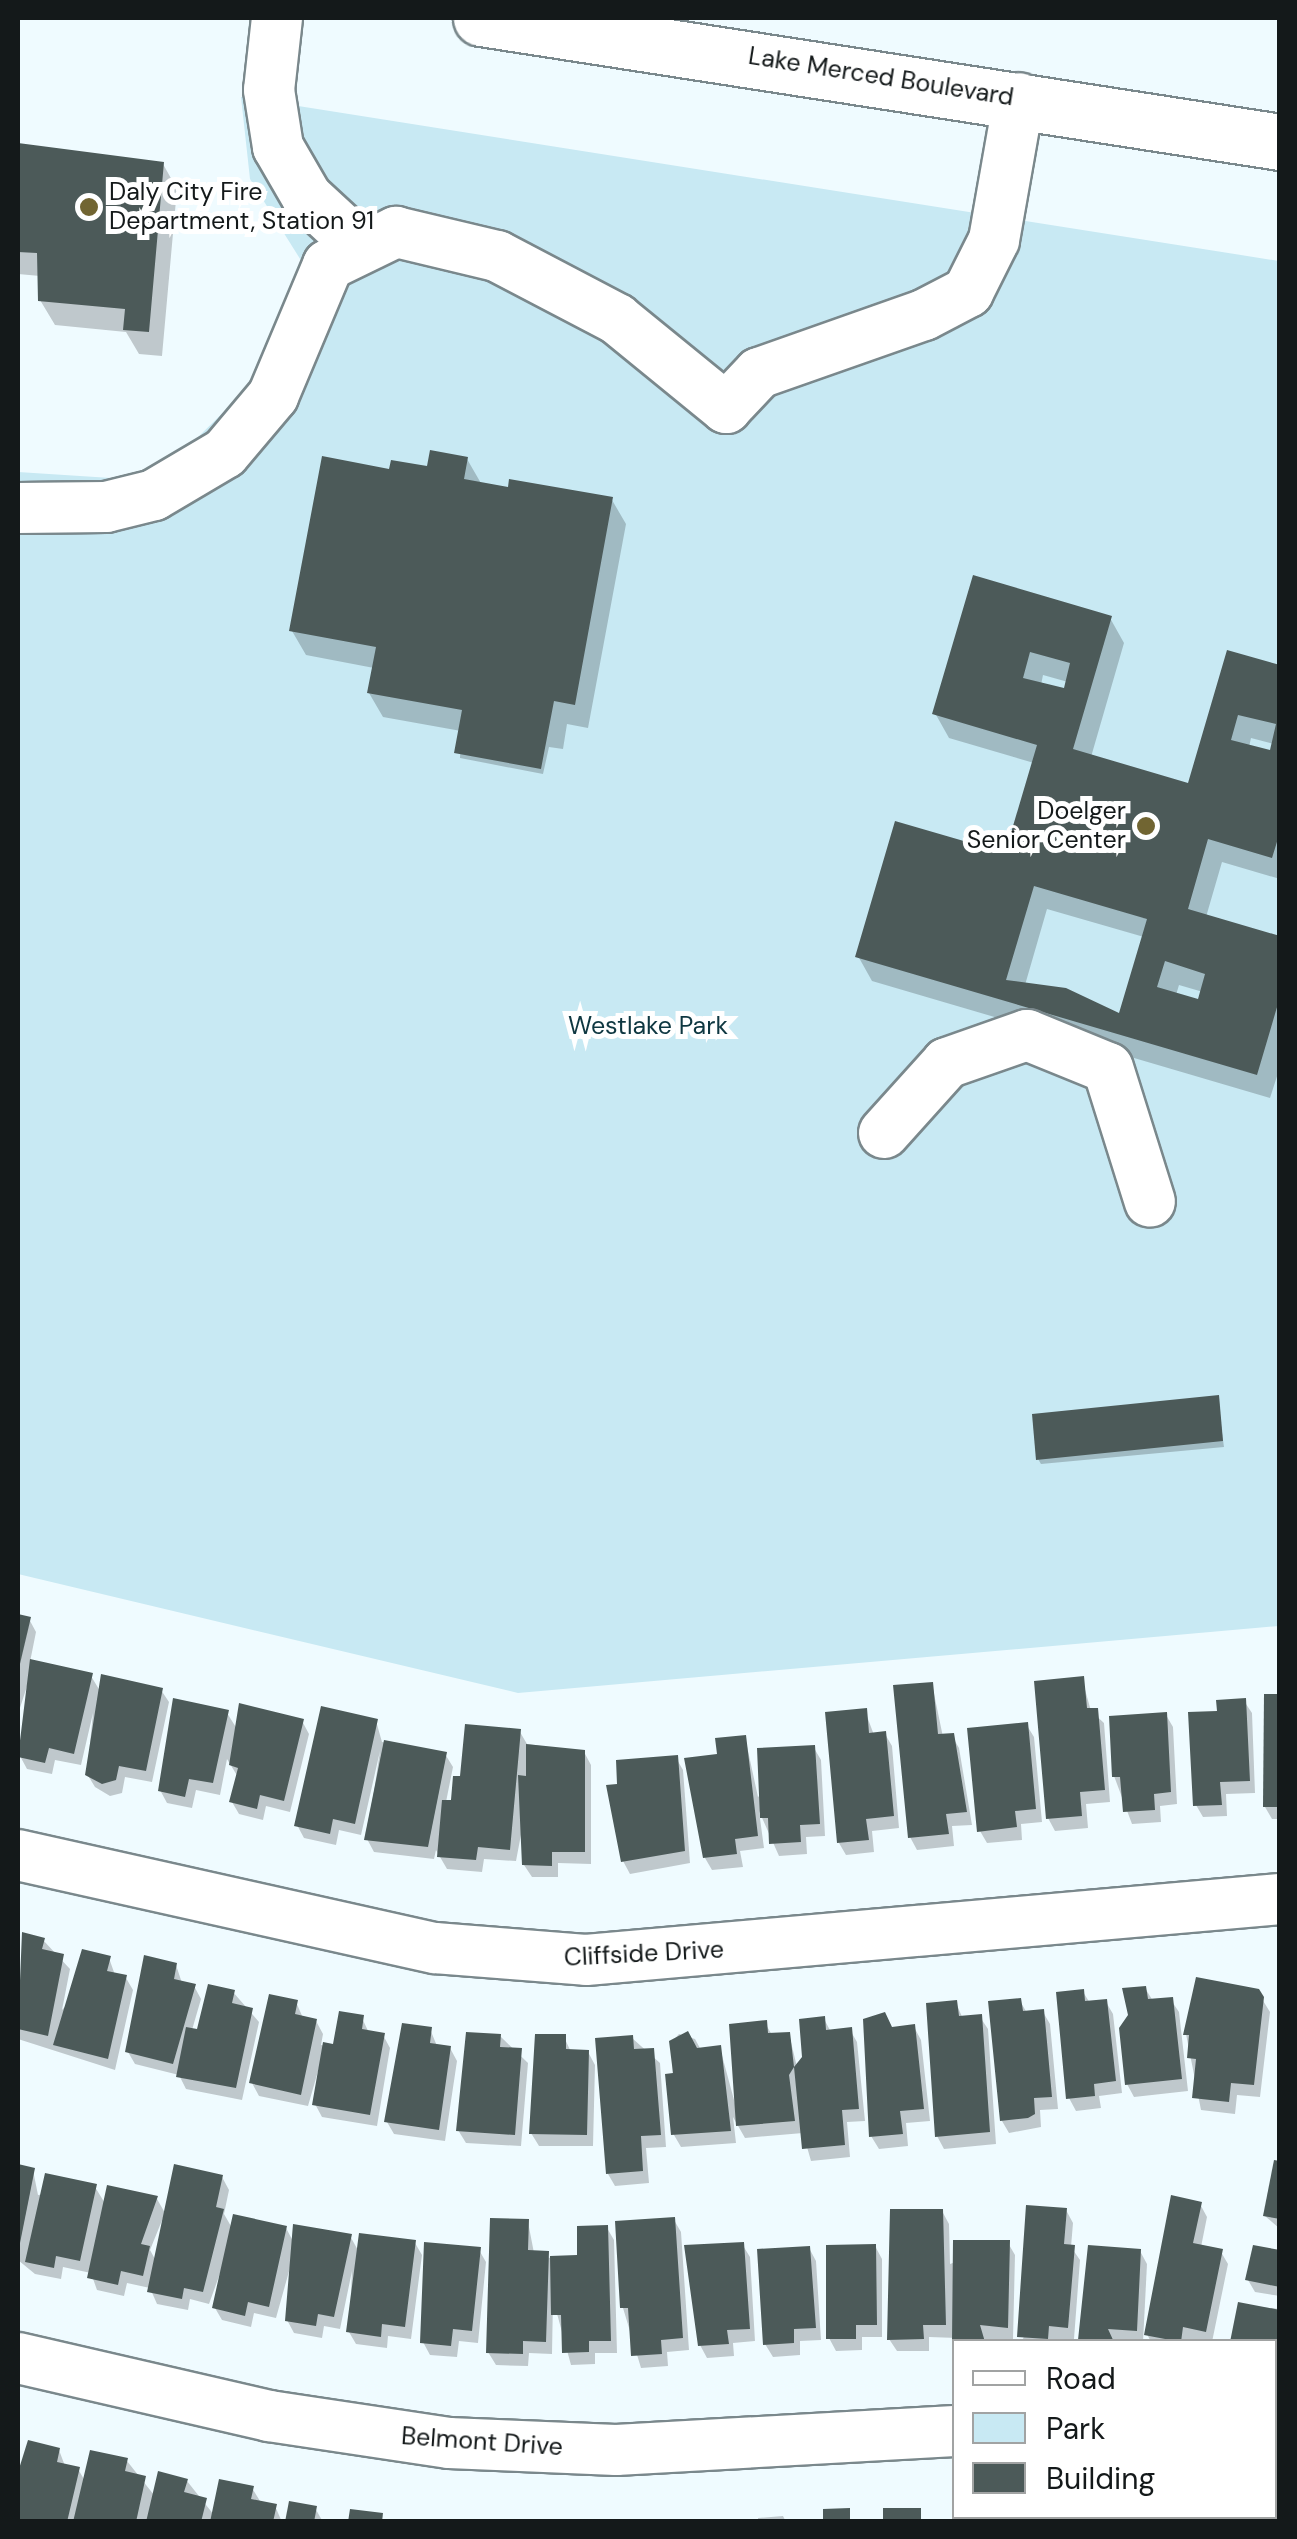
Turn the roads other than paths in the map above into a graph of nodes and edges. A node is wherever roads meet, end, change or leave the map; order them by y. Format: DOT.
graph roads {
  1 [pos="277,18"];
  2 [pos="481,18"];
  3 [pos="1019,98"];
  4 [pos="1280,142"];
  5 [pos="360,246"];
  6 [pos="30,509"];
  7 [pos="884,1132"];
  8 [pos="1150,1202"];
  9 [pos="18,1855"];
  10 [pos="1280,1899"];
  11 [pos="18,2358"];
  12 [pos="952,2431"];
  1 -- 5 [label="street"];
  2 -- 3 [label="main road, Lake Merced Boulevard"];
  3 -- 4 [label="main road, Lake Merced Boulevard"];
  3 -- 5 [label="street"];
  5 -- 6 [label="street"];
  7 -- 8 [label="street"];
  9 -- 10 [label="street, Cliffside Drive"];
  11 -- 12 [label="street, Belmont Drive"];
}
